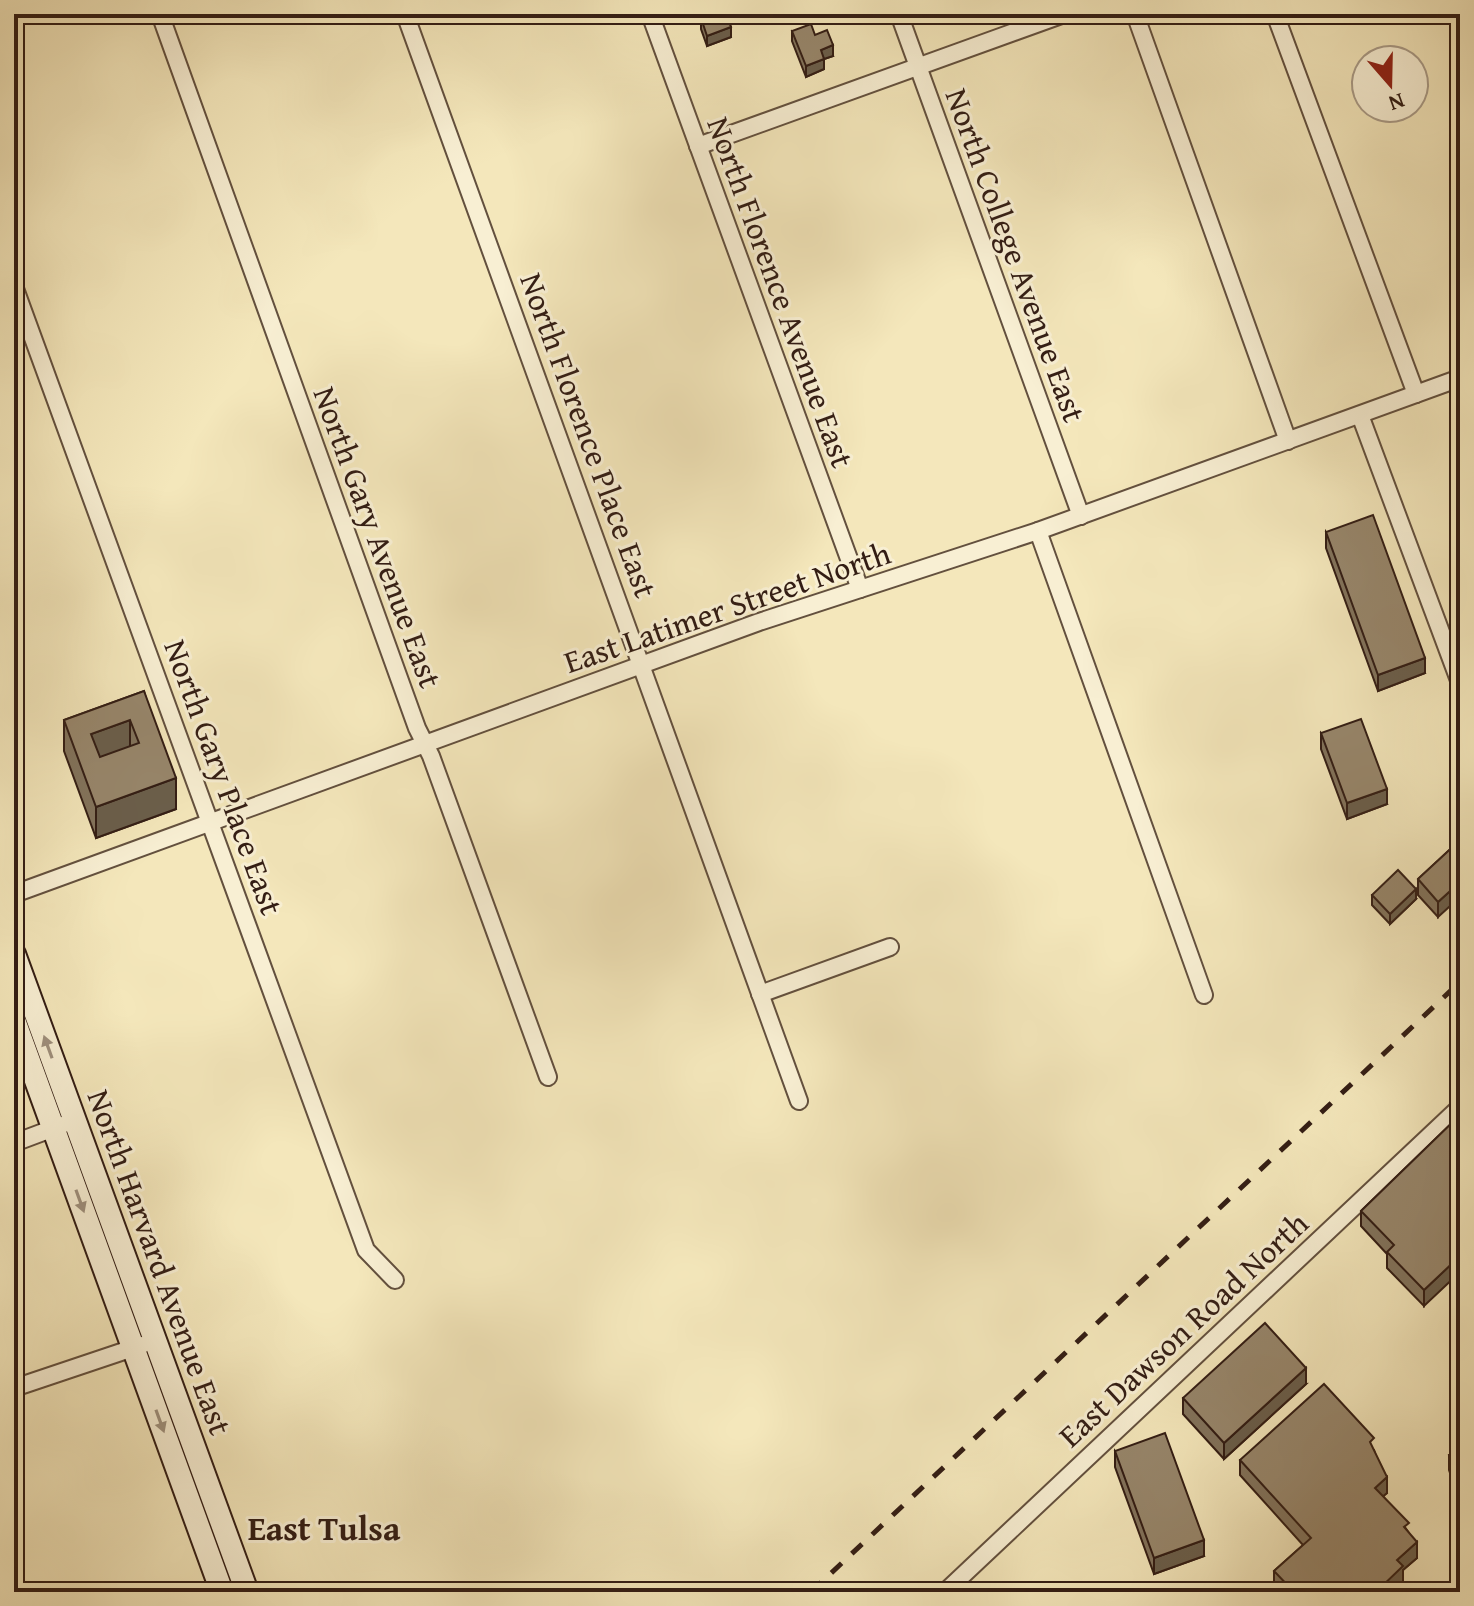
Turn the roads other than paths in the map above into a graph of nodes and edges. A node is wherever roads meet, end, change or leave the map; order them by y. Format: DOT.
graph roads {
  1 [pos="160,14"];
  2 [pos="405,14"];
  3 [pos="650,14"];
  4 [pos="899,14"];
  5 [pos="1064,14"];
  6 [pos="1135,14"];
  7 [pos="1275,14"];
  8 [pos="918,67"];
  9 [pos="698,146"];
  10 [pos="14,286"];
  11 [pos="1460,378"];
  12 [pos="1416,394"];
  13 [pos="1360,415"];
  14 [pos="1288,441"];
  15 [pos="1081,516"];
  16 [pos="1038,531"];
  17 [pos="860,589"];
  18 [pos="642,665"];
  19 [pos="1460,683"];
  20 [pos="425,743"];
  21 [pos="210,821"];
  22 [pos="14,894"];
  23 [pos="890,947"];
  24 [pos="14,954"];
  25 [pos="760,994"];
  26 [pos="1204,995"];
  27 [pos="14,1020"];
  28 [pos="548,1077"];
  29 [pos="799,1101"];
  30 [pos="1460,1107"];
  31 [pos="74,1121"];
  32 [pos="53,1128"];
  33 [pos="14,1143"];
  34 [pos="395,1280"];
  35 [pos="144,1344"];
  36 [pos="14,1388"];
  37 [pos="229,1544"];
  38 [pos="207,1553"];
  39 [pos="222,1592"];
  40 [pos="247,1592"];
  41 [pos="945,1592"];
  1 -- 20 [label="street, North Gary Avenue East"];
  2 -- 18 [label="street, North Florence Place East"];
  3 -- 9 [label="street, North Florence Avenue East"];
  4 -- 8 [label="street, North College Avenue East"];
  5 -- 8 [label="street"];
  6 -- 14 [label="street"];
  7 -- 12 [label="street"];
  8 -- 9 [label="street"];
  8 -- 15 [label="street, North College Avenue East"];
  9 -- 17 [label="street, North Florence Avenue East"];
  10 -- 21 [label="street, North Gary Place East"];
  11 -- 12 [label="street, East Latimer Street North"];
  12 -- 13 [label="street, East Latimer Street North"];
  13 -- 14 [label="street, East Latimer Street North"];
  13 -- 19 [label="street"];
  14 -- 15 [label="street, East Latimer Street North"];
  15 -- 16 [label="street, East Latimer Street North"];
  16 -- 17 [label="street, East Latimer Street North"];
  16 -- 26 [label="street"];
  17 -- 18 [label="street, East Latimer Street North"];
  18 -- 20 [label="street, East Latimer Street North"];
  18 -- 25 [label="street, North Florence Place East"];
  20 -- 21 [label="street, East Latimer Street North"];
  20 -- 28 [label="street, North Gary Avenue East"];
  21 -- 22 [label="street, East Latimer Street North"];
  21 -- 34 [label="street, North Gary Place East"];
  23 -- 25 [label="street"];
  31 -- 24 [label="main road, North Harvard Avenue East, one-way"];
  25 -- 29 [label="street, North Florence Place East"];
  27 -- 32 [label="main road, North Harvard Avenue East"];
  30 -- 41 [label="street, East Dawson Road North"];
  31 -- 32 [label="street"];
  31 -- 35 [label="main road, North Harvard Avenue East"];
  32 -- 33 [label="street"];
  32 -- 35 [label="main road, North Harvard Avenue East, one-way"];
  35 -- 36 [label="street"];
  35 -- 37 [label="main road, North Harvard Avenue East"];
  35 -- 38 [label="main road, North Harvard Avenue East, one-way"];
  37 -- 38 [label="main road"];
  37 -- 40 [label="main road, North Harvard Avenue East"];
  38 -- 39 [label="main road, North Harvard Avenue East"];
}
